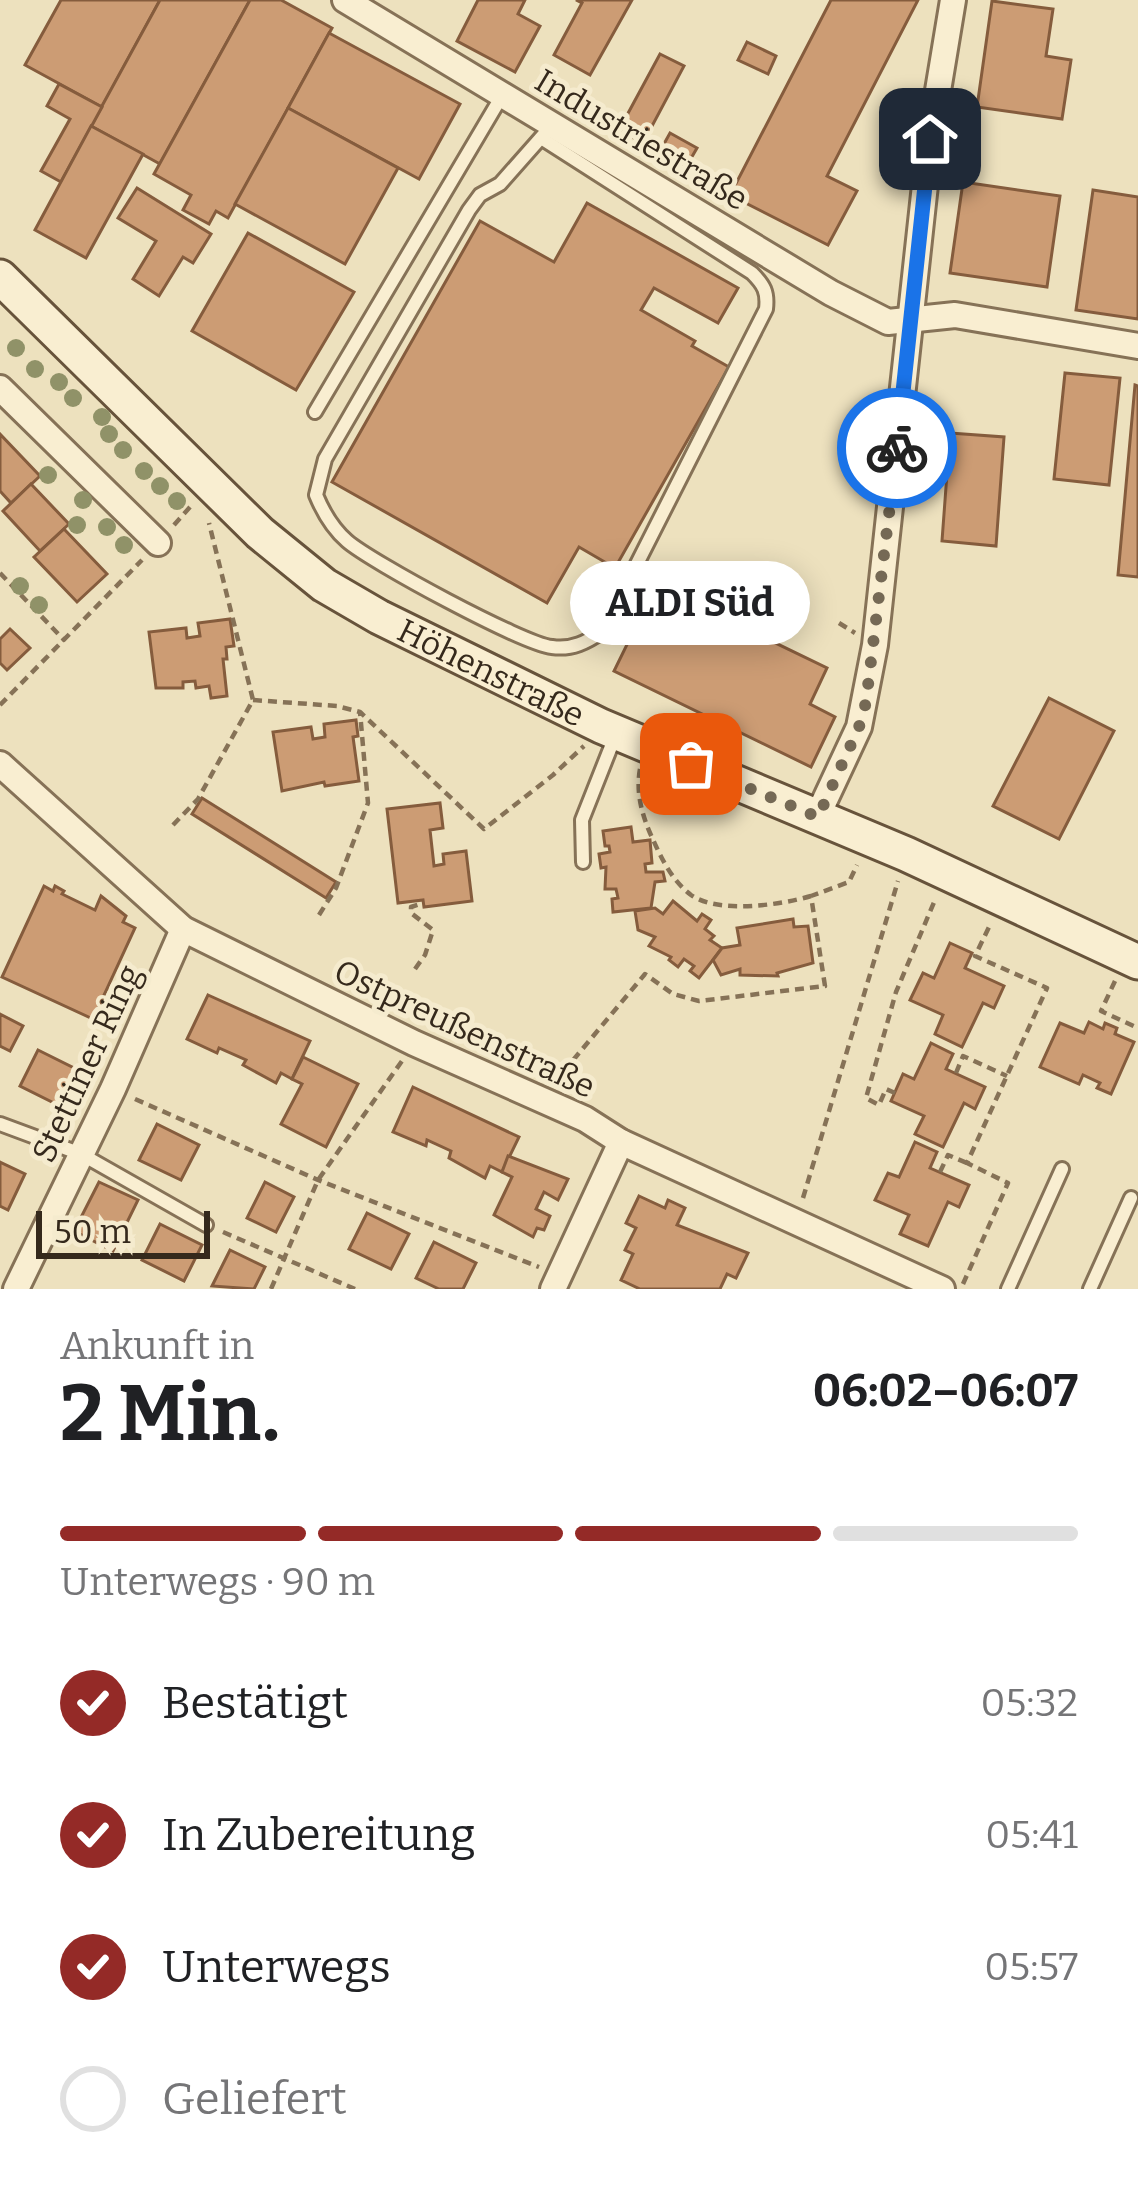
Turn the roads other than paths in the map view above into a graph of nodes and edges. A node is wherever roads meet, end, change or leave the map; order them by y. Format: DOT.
graph roads {
  1 [pos="345,0"];
  2 [pos="953,0"];
  3 [pos="503,93"];
  4 [pos="548,130"];
  5 [pos="0,277"];
  6 [pos="909,321"];
  7 [pos="1138,346"];
  8 [pos="0,388"];
  9 [pos="315,412"];
  10 [pos="158,544"];
  11 [pos="610,734"];
  12 [pos="0,764"];
  13 [pos="818,817"];
  14 [pos="583,862"];
  15 [pos="183,929"];
  16 [pos="1126,972"];
  17 [pos="0,1124"];
  18 [pos="621,1142"];
  19 [pos="80,1154"];
  20 [pos="1062,1169"];
  21 [pos="1131,1198"];
  22 [pos="206,1225"];
  23 [pos="556,1282"];
  24 [pos="16,1289"];
  25 [pos="942,1289"];
  26 [pos="1008,1289"];
  27 [pos="1090,1289"];
  1 -- 3 [label="street, Industriestraße"];
  2 -- 6 [label="street"];
  3 -- 4 [label="street, Industriestraße"];
  3 -- 9 [label="lane"];
  4 -- 4 [label="lane"];
  4 -- 6 [label="street, Industriestraße"];
  5 -- 11 [label="street, Höhenstraße"];
  6 -- 7 [label="street, Industriestraße"];
  6 -- 13 [label="street"];
  8 -- 10 [label="street"];
  11 -- 13 [label="street, Höhenstraße"];
  11 -- 14 [label="lane"];
  12 -- 15 [label="street, Ostpreußenstraße"];
  13 -- 16 [label="street, Höhenstraße"];
  15 -- 18 [label="street, Ostpreußenstraße"];
  15 -- 19 [label="street, Stettiner Ring"];
  17 -- 19 [label="lane"];
  18 -- 23 [label="street"];
  18 -- 25 [label="street, Ostpreußenstraße"];
  19 -- 22 [label="lane"];
  19 -- 24 [label="street, Stettiner Ring"];
  20 -- 26 [label="lane"];
  21 -- 27 [label="lane"];
}
